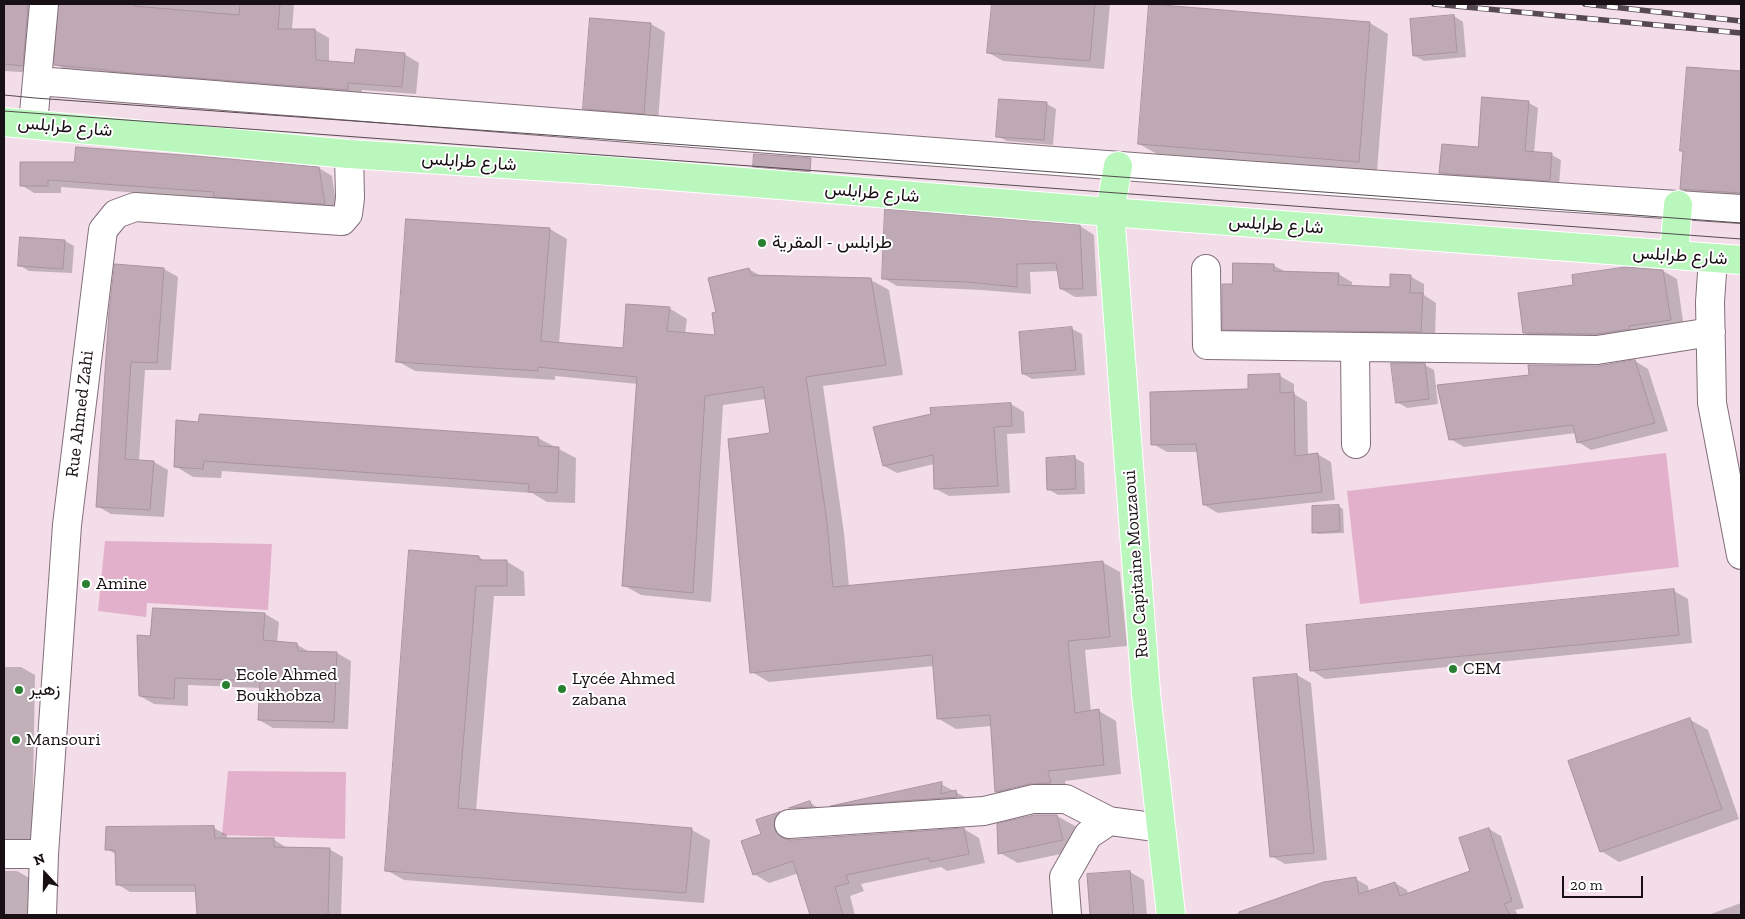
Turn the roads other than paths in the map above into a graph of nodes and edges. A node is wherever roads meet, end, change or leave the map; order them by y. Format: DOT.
graph roads {
  1 [pos="44,4"];
  2 [pos="37,81"];
  3 [pos="4,122"];
  4 [pos="32,124"];
  5 [pos="350,154"];
  6 [pos="1118,166"];
  7 [pos="1678,205"];
  8 [pos="1741,209"];
  9 [pos="1110,212"];
  10 [pos="1674,255"];
  11 [pos="1713,258"];
  12 [pos="1741,260"];
  13 [pos="1206,269"];
  14 [pos="1711,332"];
  15 [pos="1356,346"];
  16 [pos="1356,444"];
  17 [pos="1741,555"];
  18 [pos="1109,821"];
  19 [pos="789,824"];
  20 [pos="1161,828"];
  21 [pos="4,854"];
  22 [pos="44,854"];
  23 [pos="42,915"];
  24 [pos="1066,915"];
  25 [pos="1171,915"];
  1 -- 2 [label="street"];
  2 -- 4 [label="street"];
  2 -- 6 [label="street"];
  3 -- 4 [label="main road, شارع طرابلس"];
  4 -- 5 [label="main road, شارع طرابلس"];
  5 -- 9 [label="main road, شارع طرابلس"];
  5 -- 22 [label="street, Rue Ahmed Zahi"];
  6 -- 7 [label="street"];
  6 -- 9 [label="main road, Rue Capitaine Mouzaoui"];
  7 -- 8 [label="street"];
  7 -- 10 [label="main road"];
  9 -- 10 [label="main road, شارع طرابلس"];
  9 -- 20 [label="main road, Rue Capitaine Mouzaoui"];
  10 -- 11 [label="main road, شارع طرابلس"];
  11 -- 12 [label="main road, شارع طرابلس"];
  11 -- 14 [label="street"];
  13 -- 15 [label="street"];
  14 -- 15 [label="street"];
  14 -- 17 [label="street"];
  15 -- 16 [label="street"];
  18 -- 19 [label="street"];
  18 -- 20 [label="street"];
  18 -- 24 [label="street"];
  20 -- 25 [label="main road, Rue Capitaine Mouzaoui"];
  21 -- 22 [label="street"];
  22 -- 23 [label="street, Rue Ahmed Zahi"];
}
